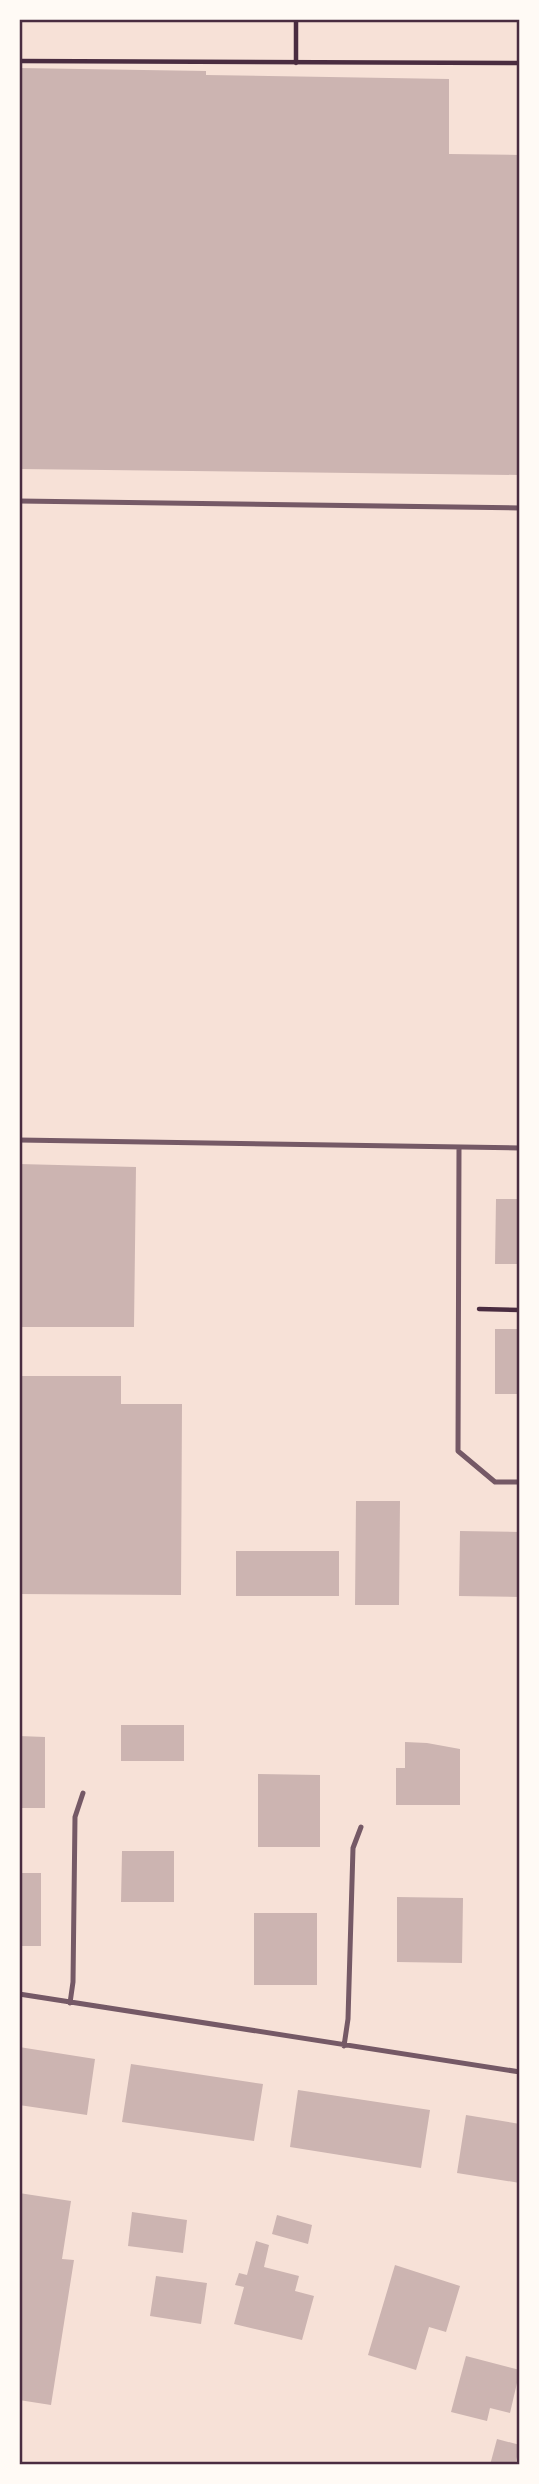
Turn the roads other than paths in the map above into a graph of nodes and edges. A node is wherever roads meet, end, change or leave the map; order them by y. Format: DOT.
graph roads {
  1 [pos="19,501"];
  2 [pos="520,508"];
  3 [pos="19,1140"];
  4 [pos="459,1148"];
  5 [pos="520,1148"];
  6 [pos="520,1482"];
  7 [pos="83,1794"];
  8 [pos="361,1827"];
  9 [pos="19,1994"];
  10 [pos="70,2003"];
  11 [pos="344,2046"];
  12 [pos="520,2072"];
  1 -- 2 [label="lane"];
  3 -- 4 [label="lane"];
  4 -- 5 [label="lane"];
  4 -- 6 [label="lane"];
  7 -- 10 [label="lane"];
  8 -- 11 [label="lane"];
  9 -- 10 [label="lane"];
  10 -- 11 [label="lane"];
  11 -- 12 [label="lane"];
}
